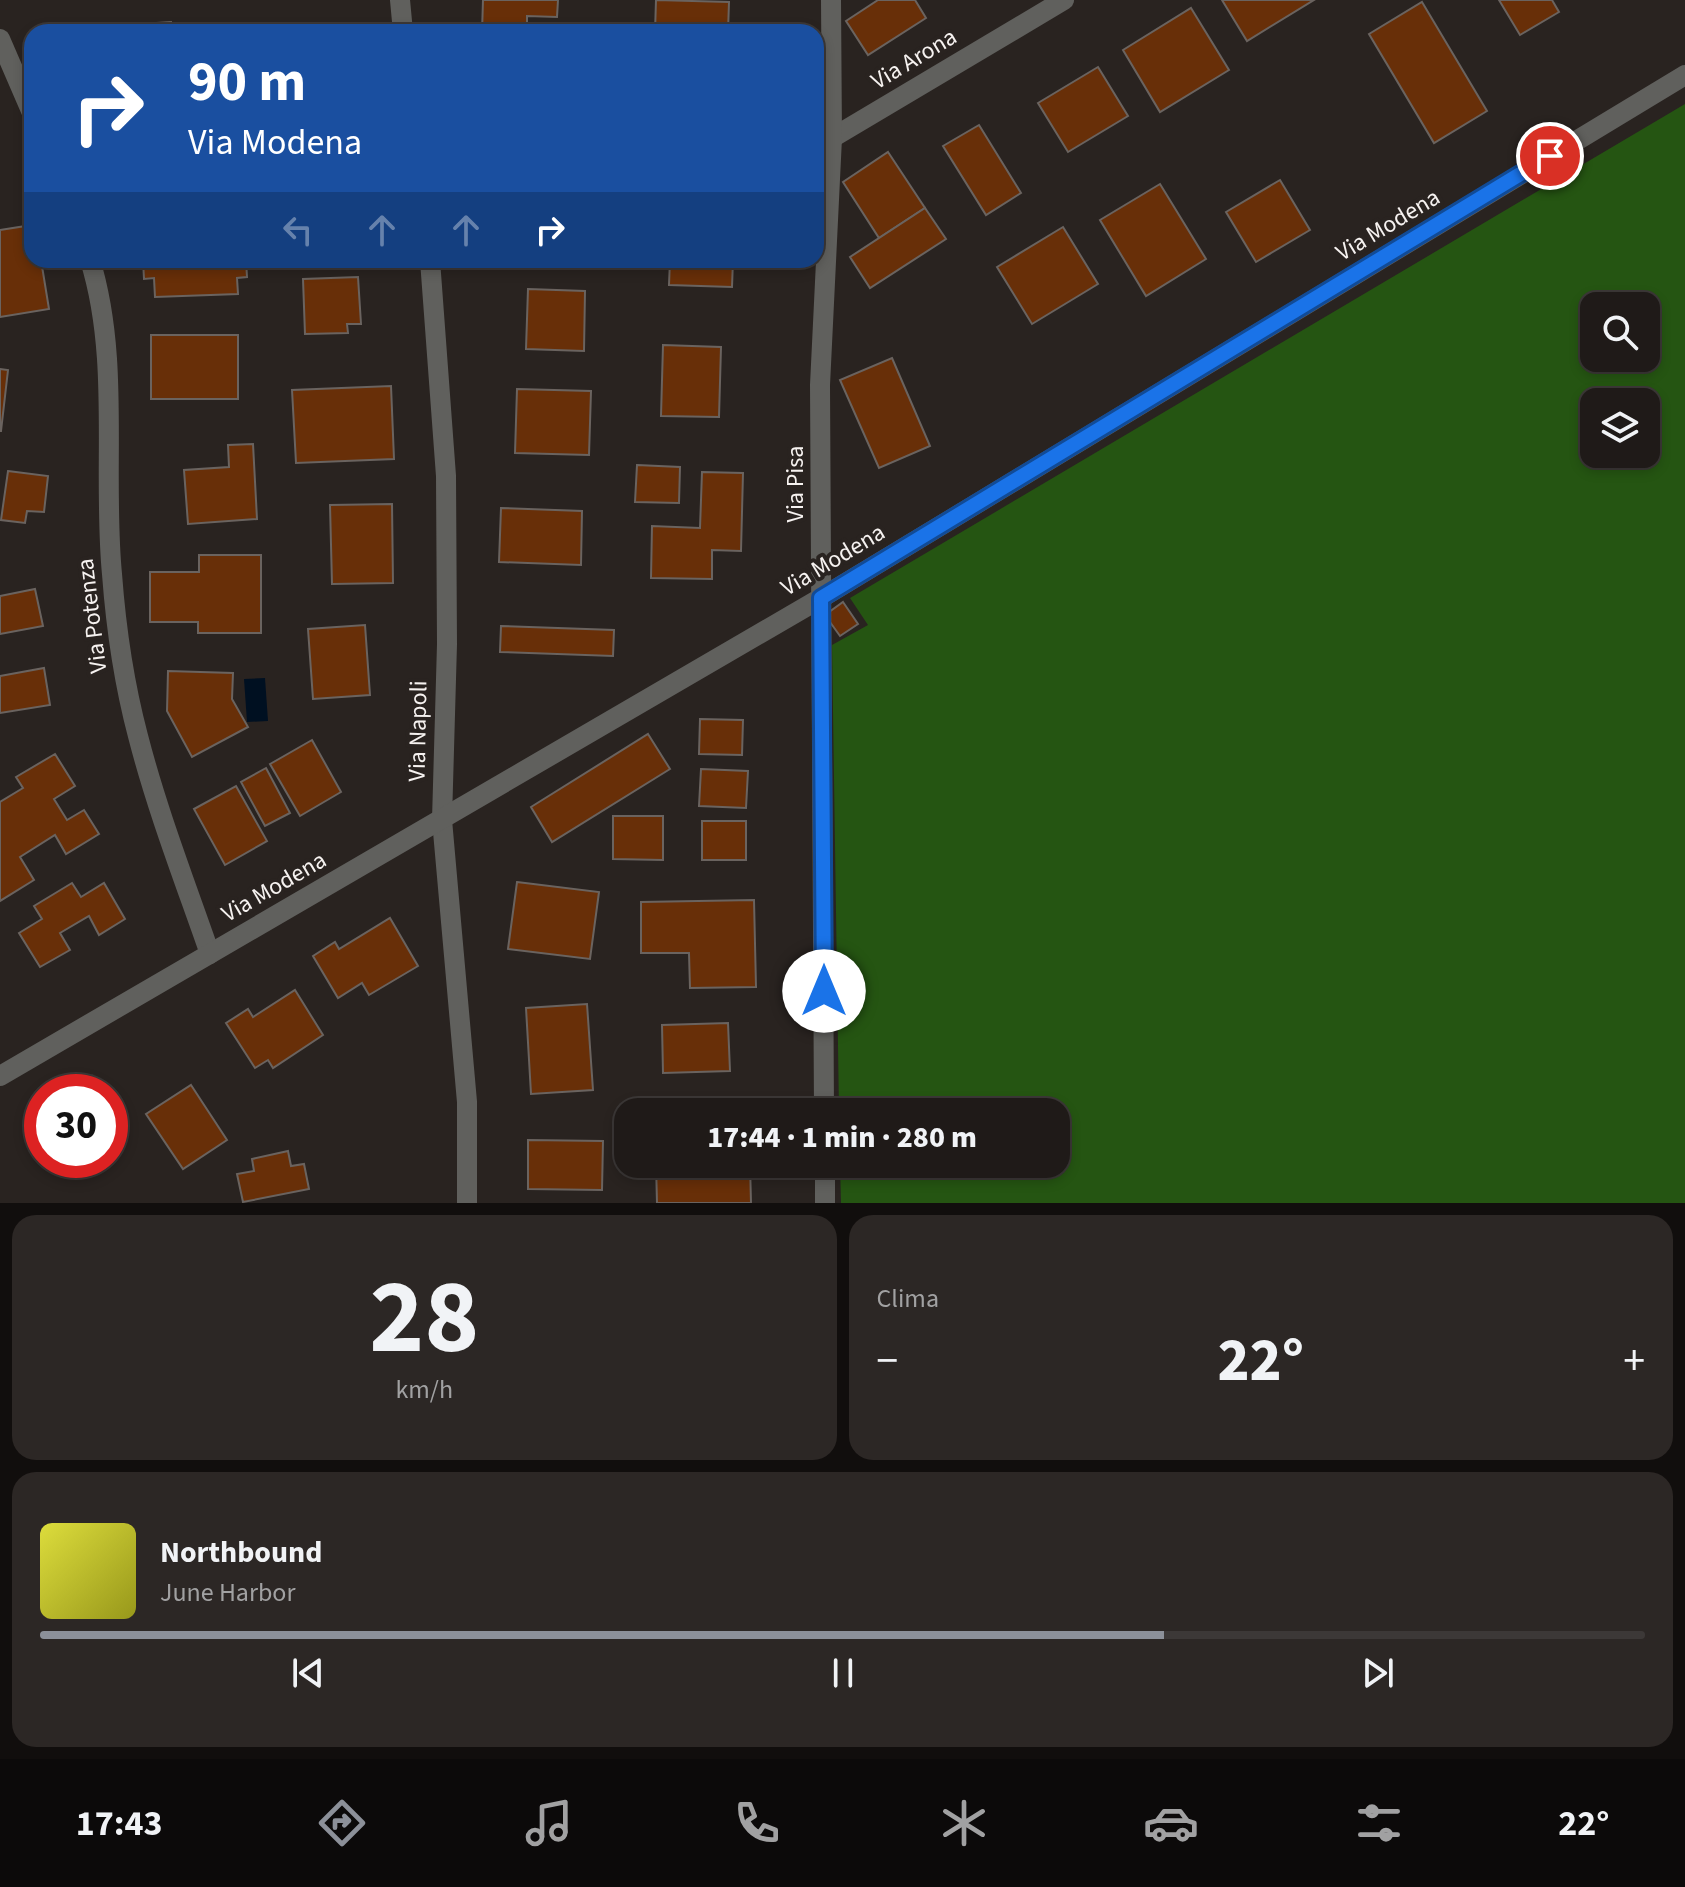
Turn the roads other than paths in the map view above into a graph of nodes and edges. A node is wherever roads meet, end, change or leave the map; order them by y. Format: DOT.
graph roads {
  1 [pos="400,0"];
  2 [pos="831,0"];
  3 [pos="1064,0"];
  4 [pos="402,24"];
  5 [pos="2,50"];
  6 [pos="1685,75"];
  7 [pos="24,96"];
  8 [pos="832,138"];
  9 [pos="92,268"];
  10 [pos="431,268"];
  11 [pos="821,598"];
  12 [pos="442,820"];
  13 [pos="210,954"];
  14 [pos="0,1076"];
  15 [pos="824,1098"];
  16 [pos="825,1178"];
  17 [pos="467,1203"];
  18 [pos="825,1203"];
  1 -- 4 [label="street"];
  2 -- 8 [label="street, Via Pisa"];
  3 -- 8 [label="street, Via Arona"];
  5 -- 7 [label="street"];
  6 -- 11 [label="street, Via Modena"];
  8 -- 11 [label="street, Via Pisa"];
  9 -- 13 [label="street, Via Potenza"];
  10 -- 12 [label="street, Via Napoli"];
  11 -- 12 [label="street, Via Modena"];
  11 -- 15 [label="street, Via Pisa"];
  12 -- 13 [label="street, Via Modena"];
  12 -- 17 [label="street, Via Napoli"];
  13 -- 14 [label="street, Via Modena"];
  16 -- 18 [label="street"];
}
